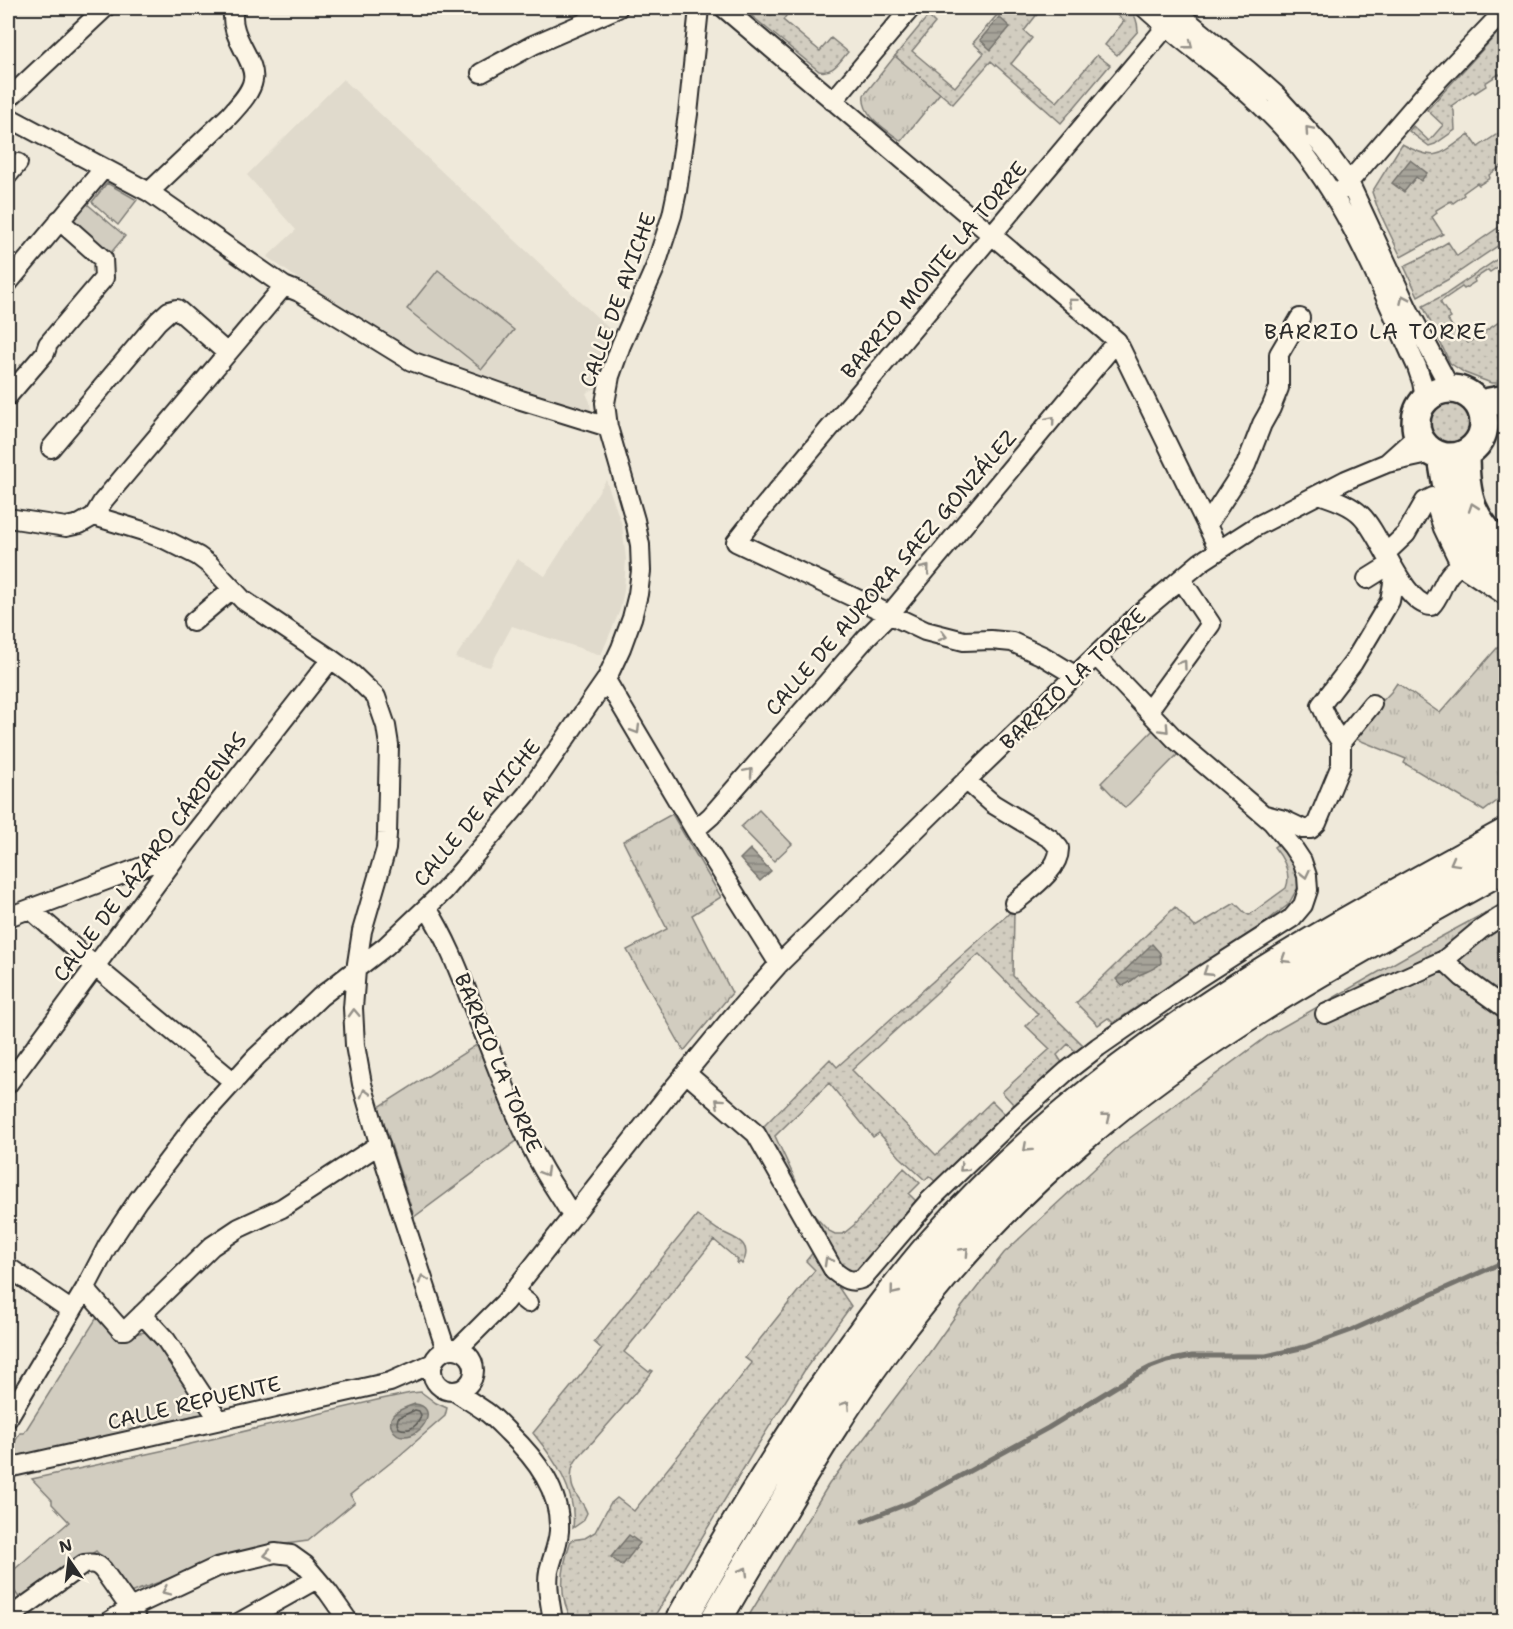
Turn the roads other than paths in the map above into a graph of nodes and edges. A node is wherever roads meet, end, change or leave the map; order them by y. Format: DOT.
graph roads {
  1 [pos="105,8"];
  2 [pos="234,8"];
  3 [pos="618,8"];
  4 [pos="699,8"];
  5 [pos="724,8"];
  6 [pos="911,8"];
  7 [pos="1145,8"];
  8 [pos="1172,8"];
  9 [pos="1506,9"];
  10 [pos="1166,27"];
  11 [pos="481,73"];
  12 [pos="8,99"];
  13 [pos="833,101"];
  14 [pos="8,117"];
  15 [pos="104,168"];
  16 [pos="1349,182"];
  17 [pos="149,192"];
  18 [pos="1335,199"];
  19 [pos="59,220"];
  20 [pos="992,236"];
  21 [pos="8,283"];
  22 [pos="284,286"];
  23 [pos="1300,318"];
  24 [pos="1117,341"];
  25 [pos="227,353"];
  26 [pos="1437,393"];
  27 [pos="8,396"];
  28 [pos="1506,399"];
  29 [pos="1479,404"];
  30 [pos="1506,419"];
  31 [pos="608,427"];
  32 [pos="1448,447"];
  33 [pos="51,448"];
  34 [pos="1319,494"];
  35 [pos="94,516"];
  36 [pos="8,518"];
  37 [pos="1207,525"];
  38 [pos="1219,550"];
  39 [pos="1506,550"];
  40 [pos="1390,563"];
  41 [pos="1461,566"];
  42 [pos="1506,571"];
  43 [pos="1181,579"];
  44 [pos="1367,579"];
  45 [pos="232,589"];
  46 [pos="1506,596"];
  47 [pos="889,615"];
  48 [pos="193,622"];
  49 [pos="1096,656"];
  50 [pos="331,659"];
  51 [pos="1076,675"];
  52 [pos="606,680"];
  53 [pos="1372,704"];
  54 [pos="1148,711"];
  55 [pos="1341,742"];
  56 [pos="967,781"];
  57 [pos="1264,815"];
  58 [pos="695,830"];
  59 [pos="1506,834"];
  60 [pos="179,853"];
  61 [pos="1506,866"];
  62 [pos="1014,903"];
  63 [pos="427,908"];
  64 [pos="30,909"];
  65 [pos="1506,913"];
  66 [pos="8,917"];
  67 [pos="1443,960"];
  68 [pos="779,964"];
  69 [pos="96,966"];
  70 [pos="356,970"];
  71 [pos="1506,1009"];
  72 [pos="1325,1014"];
  73 [pos="686,1073"];
  74 [pos="234,1082"];
  75 [pos="8,1084"];
  76 [pos="380,1144"];
  77 [pos="573,1216"];
  78 [pos="8,1268"];
  79 [pos="85,1289"];
  80 [pos="509,1296"];
  81 [pos="528,1303"];
  82 [pos="72,1311"];
  83 [pos="142,1314"];
  84 [pos="459,1353"];
  85 [pos="433,1363"];
  86 [pos="471,1381"];
  87 [pos="390,1382"];
  88 [pos="436,1383"];
  89 [pos="454,1391"];
  90 [pos="487,1412"];
  91 [pos="8,1418"];
  92 [pos="219,1420"];
  93 [pos="8,1468"];
  94 [pos="317,1579"];
  95 [pos="134,1615"];
  96 [pos="554,1616"];
  97 [pos="11,1622"];
  98 [pos="108,1622"];
  99 [pos="240,1622"];
  100 [pos="349,1622"];
  101 [pos="680,1622"];
  102 [pos="715,1622"];
  1 -- 12 [label="street"];
  2 -- 17 [label="street"];
  3 -- 11 [label="street"];
  4 -- 31 [label="street, CALLE DE AVICHE"];
  5 -- 13 [label="street"];
  6 -- 13 [label="street"];
  7 -- 10 [label="street"];
  16 -- 8 [label="street, one-way"];
  9 -- 16 [label="street"];
  10 -- 18 [label="street, one-way"];
  10 -- 20 [label="street, BARRIO MONTE LA TORRE"];
  13 -- 20 [label="street"];
  14 -- 15 [label="street"];
  15 -- 17 [label="street"];
  15 -- 19 [label="street"];
  16 -- 18 [label="street"];
  26 -- 16 [label="street, one-way"];
  17 -- 22 [label="street"];
  18 -- 26 [label="street"];
  19 -- 21 [label="street"];
  19 -- 27 [label="street"];
  24 -- 20 [label="street, one-way"];
  20 -- 47 [label="street, BARRIO MONTE LA TORRE"];
  22 -- 25 [label="street"];
  22 -- 31 [label="street"];
  23 -- 37 [label="street"];
  24 -- 37 [label="street"];
  47 -- 24 [label="street, CALLE DE AURORA SAEZ GONZÁLEZ, one-way"];
  25 -- 33 [label="street"];
  25 -- 35 [label="street"];
  26 -- 29 [label="main road"];
  26 -- 32 [label="main road"];
  28 -- 29 [label="main road"];
  29 -- 32 [label="main road"];
  30 -- 32 [label="main road, BARRIO LA TORRE"];
  31 -- 52 [label="street, CALLE DE AVICHE"];
  32 -- 34 [label="street, BARRIO LA TORRE"];
  39 -- 32 [label="main road, one-way"];
  32 -- 42 [label="main road"];
  34 -- 38 [label="street, BARRIO LA TORRE"];
  34 -- 40 [label="street"];
  35 -- 36 [label="street"];
  35 -- 45 [label="street, CALLE DE AVICHE"];
  37 -- 38 [label="street"];
  38 -- 43 [label="street, BARRIO LA TORRE"];
  40 -- 41 [label="street"];
  40 -- 41 [label="street"];
  40 -- 44 [label="street"];
  40 -- 55 [label="street"];
  41 -- 46 [label="street"];
  43 -- 49 [label="street, BARRIO LA TORRE"];
  54 -- 43 [label="street, one-way"];
  45 -- 48 [label="street"];
  45 -- 50 [label="street, CALLE DE AVICHE"];
  47 -- 51 [label="street, one-way"];
  58 -- 47 [label="street, CALLE DE AURORA SAEZ GONZÁLEZ, one-way"];
  49 -- 51 [label="street, BARRIO LA TORRE"];
  49 -- 54 [label="street"];
  50 -- 60 [label="street, CALLE DE LÁZARO CÁRDENAS"];
  50 -- 70 [label="street, CALLE DE AVICHE"];
  51 -- 56 [label="street, BARRIO LA TORRE"];
  52 -- 58 [label="street, one-way"];
  52 -- 63 [label="street, CALLE DE AVICHE"];
  53 -- 55 [label="street"];
  54 -- 57 [label="street, one-way"];
  55 -- 57 [label="street"];
  56 -- 62 [label="street"];
  56 -- 68 [label="street, BARRIO LA TORRE"];
  57 -- 73 [label="street, one-way"];
  58 -- 68 [label="street"];
  59 -- 101 [label="main road, one-way"];
  60 -- 64 [label="street"];
  60 -- 69 [label="street, CALLE DE LÁZARO CÁRDENAS"];
  102 -- 61 [label="main road, one-way"];
  63 -- 70 [label="street, CALLE DE AVICHE"];
  63 -- 77 [label="street, BARRIO LA TORRE, one-way"];
  64 -- 66 [label="street"];
  64 -- 69 [label="street"];
  65 -- 67 [label="street"];
  67 -- 71 [label="street"];
  67 -- 72 [label="street"];
  68 -- 73 [label="street, BARRIO LA TORRE"];
  69 -- 74 [label="street"];
  69 -- 75 [label="street, CALLE DE LÁZARO CÁRDENAS"];
  70 -- 74 [label="street"];
  76 -- 70 [label="street, CALLE DE AVICHE, one-way"];
  73 -- 77 [label="street, BARRIO LA TORRE"];
  74 -- 79 [label="street"];
  76 -- 83 [label="street"];
  84 -- 76 [label="street, CALLE DE AVICHE, one-way"];
  77 -- 80 [label="street, BARRIO LA TORRE"];
  78 -- 82 [label="street"];
  79 -- 82 [label="street"];
  79 -- 83 [label="street"];
  80 -- 81 [label="street"];
  80 -- 84 [label="street, BARRIO LA TORRE"];
  82 -- 91 [label="street"];
  83 -- 92 [label="street"];
  84 -- 85 [label="street, BARRIO LA TORRE"];
  84 -- 86 [label="street"];
  85 -- 87 [label="street, CALLE REPUENTE"];
  85 -- 88 [label="street"];
  86 -- 89 [label="street"];
  86 -- 90 [label="street"];
  87 -- 88 [label="street, CALLE REPUENTE"];
  87 -- 92 [label="street, CALLE REPUENTE"];
  88 -- 89 [label="street"];
  89 -- 90 [label="street"];
  90 -- 96 [label="street"];
  92 -- 93 [label="street, CALLE REPUENTE"];
  94 -- 95 [label="street, one-way"];
  94 -- 99 [label="street"];
  94 -- 100 [label="street"];
  95 -- 97 [label="street"];
  95 -- 98 [label="street"];
}
